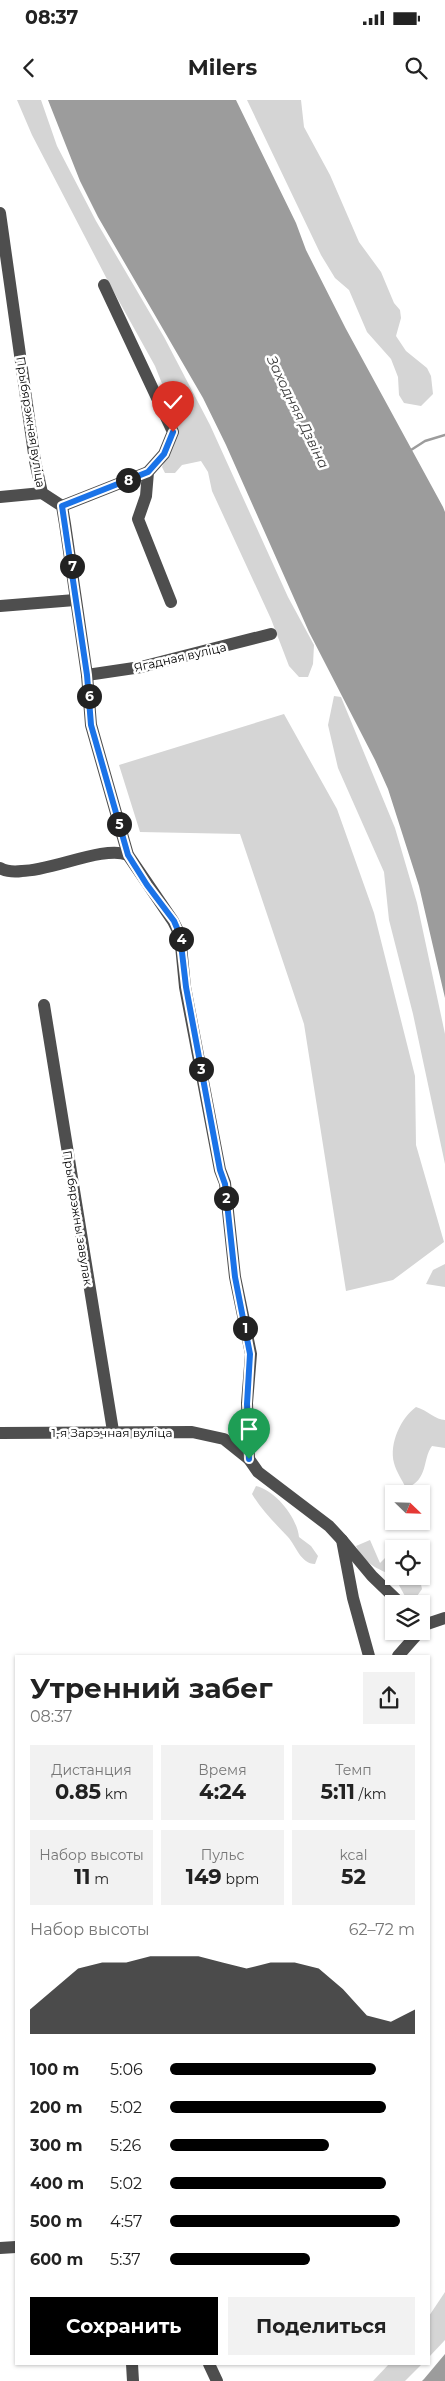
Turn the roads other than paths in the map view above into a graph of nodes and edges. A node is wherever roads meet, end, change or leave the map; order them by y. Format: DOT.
graph roads {
  1 [pos="0,212"];
  2 [pos="104,285"];
  3 [pos="148,472"];
  4 [pos="42,493"];
  5 [pos="0,497"];
  6 [pos="62,506"];
  7 [pos="75,600"];
  8 [pos="171,602"];
  9 [pos="0,606"];
  10 [pos="271,634"];
  11 [pos="87,675"];
  12 [pos="128,855"];
  13 [pos="0,868"];
  14 [pos="44,1005"];
  15 [pos="248,1427"];
  16 [pos="112,1431"];
  17 [pos="0,1433"];
  18 [pos="224,1439"];
  19 [pos="249,1459"];
  20 [pos="342,1540"];
  21 [pos="392,1595"];
  22 [pos="445,1618"];
  23 [pos="430,1623"];
  24 [pos="411,1640"];
  25 [pos="369,1655"];
  26 [pos="399,1655"];
  27 [pos="15,2247"];
  28 [pos="0,2248"];
  29 [pos="132,2365"];
  30 [pos="209,2365"];
  31 [pos="133,2381"];
  32 [pos="217,2381"];
  1 -- 4 [label="street, Прыбярэжная вуліца"];
  2 -- 3 [label="street"];
  3 -- 6 [label="street"];
  3 -- 8 [label="street"];
  4 -- 5 [label="street"];
  4 -- 6 [label="street, Прыбярэжная вуліца"];
  6 -- 7 [label="street"];
  7 -- 9 [label="street"];
  7 -- 11 [label="street"];
  10 -- 11 [label="street, Ягадная вуліца"];
  11 -- 12 [label="street"];
  12 -- 13 [label="street"];
  12 -- 15 [label="street"];
  14 -- 16 [label="street, Прыбярэжны завулак"];
  15 -- 18 [label="street"];
  15 -- 19 [label="street"];
  16 -- 17 [label="street, 1-я Зарэчная вуліца"];
  16 -- 18 [label="street, 1-я Зарэчная вуліца"];
  18 -- 19 [label="street, 1-я Зарэчная вуліца"];
  19 -- 20 [label="street, 1-я Зарэчная вуліца"];
  20 -- 21 [label="street, 1-я Зарэчная вуліца"];
  20 -- 25 [label="street"];
  22 -- 23 [label="street"];
  24 -- 26 [label="street"];
  27 -- 28 [label="street"];
  29 -- 31 [label="street"];
  30 -- 32 [label="street"];
}
